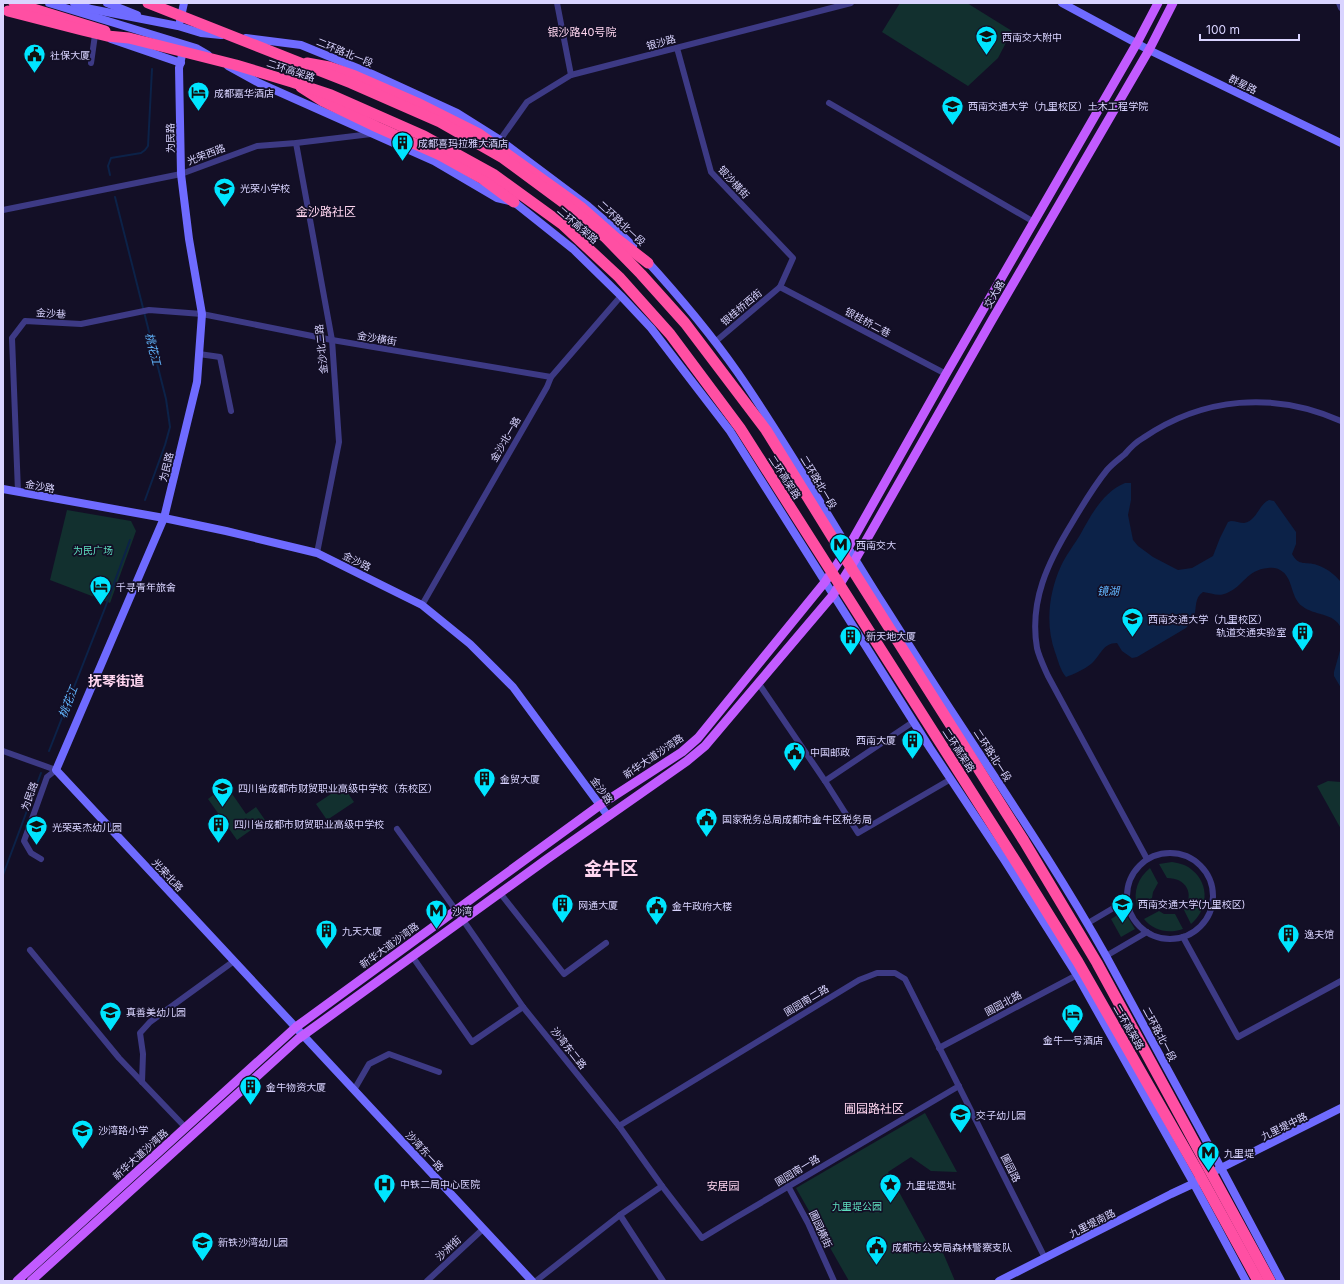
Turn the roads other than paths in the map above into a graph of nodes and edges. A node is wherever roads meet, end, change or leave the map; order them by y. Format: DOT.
graph roads {
  1 [pos="14,3"];
  2 [pos="49,3"];
  3 [pos="74,3"];
  4 [pos="107,3"];
  5 [pos="148,3"];
  6 [pos="184,3"];
  7 [pos="557,3"];
  8 [pos="851,3"];
  9 [pos="1062,3"];
  10 [pos="1158,3"];
  11 [pos="1173,3"];
  12 [pos="1339,3"];
  13 [pos="3,5"];
  14 [pos="1341,8"];
  15 [pos="3,9"];
  16 [pos="91,12"];
  17 [pos="155,22"];
  18 [pos="178,26"];
  19 [pos="95,34"];
  20 [pos="129,38"];
  21 [pos="1137,43"];
  22 [pos="184,45"];
  23 [pos="677,48"];
  24 [pos="1149,50"];
  25 [pos="296,61"];
  26 [pos="91,62"];
  27 [pos="181,63"];
  28 [pos="571,75"];
  29 [pos="292,82"];
  30 [pos="829,103"];
  31 [pos="371,134"];
  32 [pos="500,140"];
  33 [pos="296,143"];
  34 [pos="1341,143"];
  35 [pos="180,174"];
  36 [pos="514,202"];
  37 [pos="3,210"];
  38 [pos="1034,222"];
  39 [pos="648,263"];
  40 [pos="780,286"];
  41 [pos="621,296"];
  42 [pos="202,314"];
  43 [pos="332,340"];
  44 [pos="715,342"];
  45 [pos="199,354"];
  46 [pos="946,374"];
  47 [pos="551,377"];
  48 [pos="231,411"];
  49 [pos="1341,421"];
  50 [pos="3,489"];
  51 [pos="18,492"];
  52 [pos="164,518"];
  53 [pos="848,548"];
  54 [pos="317,554"];
  55 [pos="855,560"];
  56 [pos="825,582"];
  57 [pos="833,595"];
  58 [pos="422,605"];
  59 [pos="759,684"];
  60 [pos="913,722"];
  61 [pos="3,751"];
  62 [pos="56,770"];
  63 [pos="951,779"];
  64 [pos="825,780"];
  65 [pos="600,805"];
  66 [pos="608,816"];
  67 [pos="397,829"];
  68 [pos="41,859"];
  69 [pos="1148,859"];
  70 [pos="500,893"];
  71 [pos="1127,900"];
  72 [pos="455,909"];
  73 [pos="463,920"];
  74 [pos="1088,923"];
  75 [pos="1147,932"];
  76 [pos="1183,937"];
  77 [pos="606,943"];
  78 [pos="30,950"];
  79 [pos="412,956"];
  80 [pos="1106,956"];
  81 [pos="234,960"];
  82 [pos="1077,975"];
  83 [pos="1341,981"];
  84 [pos="523,1007"];
  85 [pos="296,1027"];
  86 [pos="303,1035"];
  87 [pos="939,1048"];
  88 [pos="439,1072"];
  89 [pos="142,1082"];
  90 [pos="958,1086"];
  91 [pos="354,1090"];
  92 [pos="1341,1108"];
  93 [pos="619,1126"];
  94 [pos="186,1128"];
  95 [pos="1221,1168"];
  96 [pos="1194,1184"];
  97 [pos="662,1186"];
  98 [pos="788,1186"];
  99 [pos="620,1215"];
  100 [pos="484,1229"];
  101 [pos="1045,1258"];
  102 [pos="17,1281"];
  103 [pos="31,1281"];
  104 [pos="427,1281"];
  105 [pos="532,1281"];
  106 [pos="536,1281"];
  107 [pos="663,1281"];
  108 [pos="834,1281"];
  109 [pos="999,1281"];
  110 [pos="1246,1281"];
  111 [pos="1258,1281"];
  112 [pos="1270,1281"];
  113 [pos="1281,1281"];
  1 -- 20 [label="highway, 二环高架路, bridge"];
  2 -- 16 [label="main road, 二环路北一段"];
  3 -- 16 [label="main road, 二环路北一段"];
  4 -- 17 [label="main road"];
  5 -- 25 [label="highway, 二环高架路, bridge"];
  6 -- 18 [label="main road"];
  7 -- 28 [label="street"];
  8 -- 23 [label="street, 银沙路"];
  9 -- 21 [label="main road, 群星路"];
  10 -- 21 [label="main road, 交大路"];
  11 -- 24 [label="main road, 交大路"];
  12 -- 14 [label="street"];
  13 -- 19 [label="main road"];
  15 -- 20 [label="highway, bridge"];
  16 -- 17 [label="main road, 二环路北一段"];
  16 -- 22 [label="main road, 二环路北一段"];
  17 -- 18 [label="main road, 二环路北一段"];
  18 -- 32 [label="main road, 二环路北一段"];
  19 -- 26 [label="street"];
  19 -- 27 [label="main road"];
  20 -- 29 [label="highway, 二环高架路, bridge"];
  21 -- 24 [label="main road, 群星路"];
  21 -- 38 [label="main road, 交大路"];
  22 -- 27 [label="main road, 为民路"];
  22 -- 31 [label="main road, 二环路北一段"];
  23 -- 28 [label="street, 银沙路"];
  23 -- 40 [label="street, 银沙横街"];
  24 -- 34 [label="main road, 群星路"];
  24 -- 55 [label="main road, 交大路"];
  25 -- 39 [label="highway, bridge"];
  25 -- 112 [label="highway, 二环高架路, bridge"];
  27 -- 35 [label="main road, 为民路"];
  28 -- 32 [label="street, 银沙路"];
  29 -- 36 [label="highway, bridge"];
  29 -- 111 [label="highway, 二环高架路, bridge"];
  30 -- 38 [label="street"];
  31 -- 33 [label="street, 光荣西路"];
  31 -- 36 [label="main road, 二环路北一段"];
  32 -- 39 [label="main road, 二环路北一段"];
  33 -- 35 [label="street, 光荣西路"];
  33 -- 43 [label="street, 金沙北二路"];
  35 -- 37 [label="street, 光荣西路"];
  35 -- 42 [label="main road, 为民路"];
  36 -- 41 [label="main road, 二环路北一段"];
  38 -- 46 [label="main road, 交大路"];
  39 -- 44 [label="main road, 二环路北一段"];
  40 -- 44 [label="street, 银桂桥西街"];
  40 -- 46 [label="street, 银桂桥二巷"];
  41 -- 47 [label="street, 金沙北一路"];
  41 -- 56 [label="main road, 二环路北一段"];
  42 -- 43 [label="street, 金沙横街"];
  42 -- 45 [label="main road, 为民路"];
  42 -- 51 [label="street, 金沙巷"];
  43 -- 47 [label="street, 金沙横街"];
  43 -- 54 [label="street, 金沙北二路"];
  44 -- 53 [label="main road, 二环路北一段"];
  45 -- 48 [label="street"];
  45 -- 52 [label="main road, 为民路"];
  46 -- 53 [label="main road, 交大路"];
  47 -- 58 [label="street, 金沙北一路"];
  49 -- 69 [label="street"];
  50 -- 51 [label="main road, 金沙路"];
  51 -- 52 [label="main road, 金沙路"];
  52 -- 54 [label="main road, 金沙路"];
  52 -- 62 [label="main road, 为民路"];
  53 -- 55 [label="main road, 二环路北一段"];
  53 -- 56 [label="main road, 交大路"];
  54 -- 58 [label="main road, 金沙路"];
  55 -- 57 [label="main road, 交大路"];
  55 -- 74 [label="main road, 二环路北一段"];
  56 -- 57 [label="main road, 二环路北一段"];
  56 -- 65 [label="main road, 新华大道沙湾路"];
  57 -- 59 [label="main road"];
  57 -- 60 [label="main road, 二环路北一段"];
  58 -- 65 [label="main road, 金沙路"];
  59 -- 64 [label="street"];
  59 -- 66 [label="main road"];
  60 -- 63 [label="main road, 二环路北一段"];
  60 -- 64 [label="street"];
  61 -- 62 [label="street, 光荣北路"];
  62 -- 68 [label="street, 为民路"];
  62 -- 81 [label="main road, 光荣北路"];
  63 -- 64 [label="street"];
  63 -- 82 [label="main road, 二环路北一段"];
  65 -- 66 [label="main road, 金沙路"];
  65 -- 72 [label="main road, 新华大道沙湾路"];
  66 -- 70 [label="main road"];
  67 -- 72 [label="street, 沙湾东二路"];
  69 -- 71 [label="street"];
  69 -- 76 [label="street"];
  70 -- 73 [label="main road"];
  70 -- 77 [label="street"];
  71 -- 74 [label="street"];
  71 -- 75 [label="street"];
  72 -- 73 [label="street, 沙湾东二路"];
  72 -- 85 [label="main road, 新华大道沙湾路"];
  73 -- 79 [label="main road"];
  73 -- 84 [label="street, 沙湾东二路"];
  74 -- 80 [label="main road, 二环路北一段"];
  75 -- 76 [label="street"];
  75 -- 80 [label="street"];
  76 -- 83 [label="street"];
  78 -- 89 [label="street"];
  79 -- 84 [label="street"];
  79 -- 86 [label="main road"];
  80 -- 95 [label="main road, 二环路北一段"];
  81 -- 85 [label="main road, 光荣北路"];
  81 -- 89 [label="street"];
  82 -- 87 [label="street, 圃园北路"];
  82 -- 96 [label="main road, 二环路北一段"];
  84 -- 93 [label="street, 沙湾东二路"];
  85 -- 86 [label="main road, 光荣北路"];
  85 -- 94 [label="main road, 新华大道沙湾路"];
  86 -- 91 [label="main road, 沙湾东一路"];
  86 -- 103 [label="main road"];
  87 -- 90 [label="street, 圃园南二路"];
  87 -- 93 [label="street, 圃园南二路"];
  88 -- 91 [label="street"];
  89 -- 94 [label="street"];
  90 -- 98 [label="street, 圃园南一路"];
  90 -- 101 [label="street, 圃园路"];
  91 -- 100 [label="main road, 沙湾东一路"];
  92 -- 95 [label="main road, 九里堤中路"];
  93 -- 97 [label="street, 沙湾东二路"];
  94 -- 102 [label="main road, 新华大道沙湾路"];
  95 -- 96 [label="main road, 九里堤中路"];
  95 -- 113 [label="main road, 二环路北一段"];
  96 -- 101 [label="main road, 九里堤南路"];
  96 -- 110 [label="main road, 二环路北一段"];
  97 -- 98 [label="street, 圃园南一路"];
  97 -- 99 [label="street"];
  98 -- 108 [label="street, 圃园横街"];
  99 -- 106 [label="street"];
  99 -- 107 [label="street"];
  100 -- 104 [label="street, 沙洲街"];
  100 -- 105 [label="main road, 沙湾东一路"];
  101 -- 109 [label="main road, 九里堤南路"];
}
